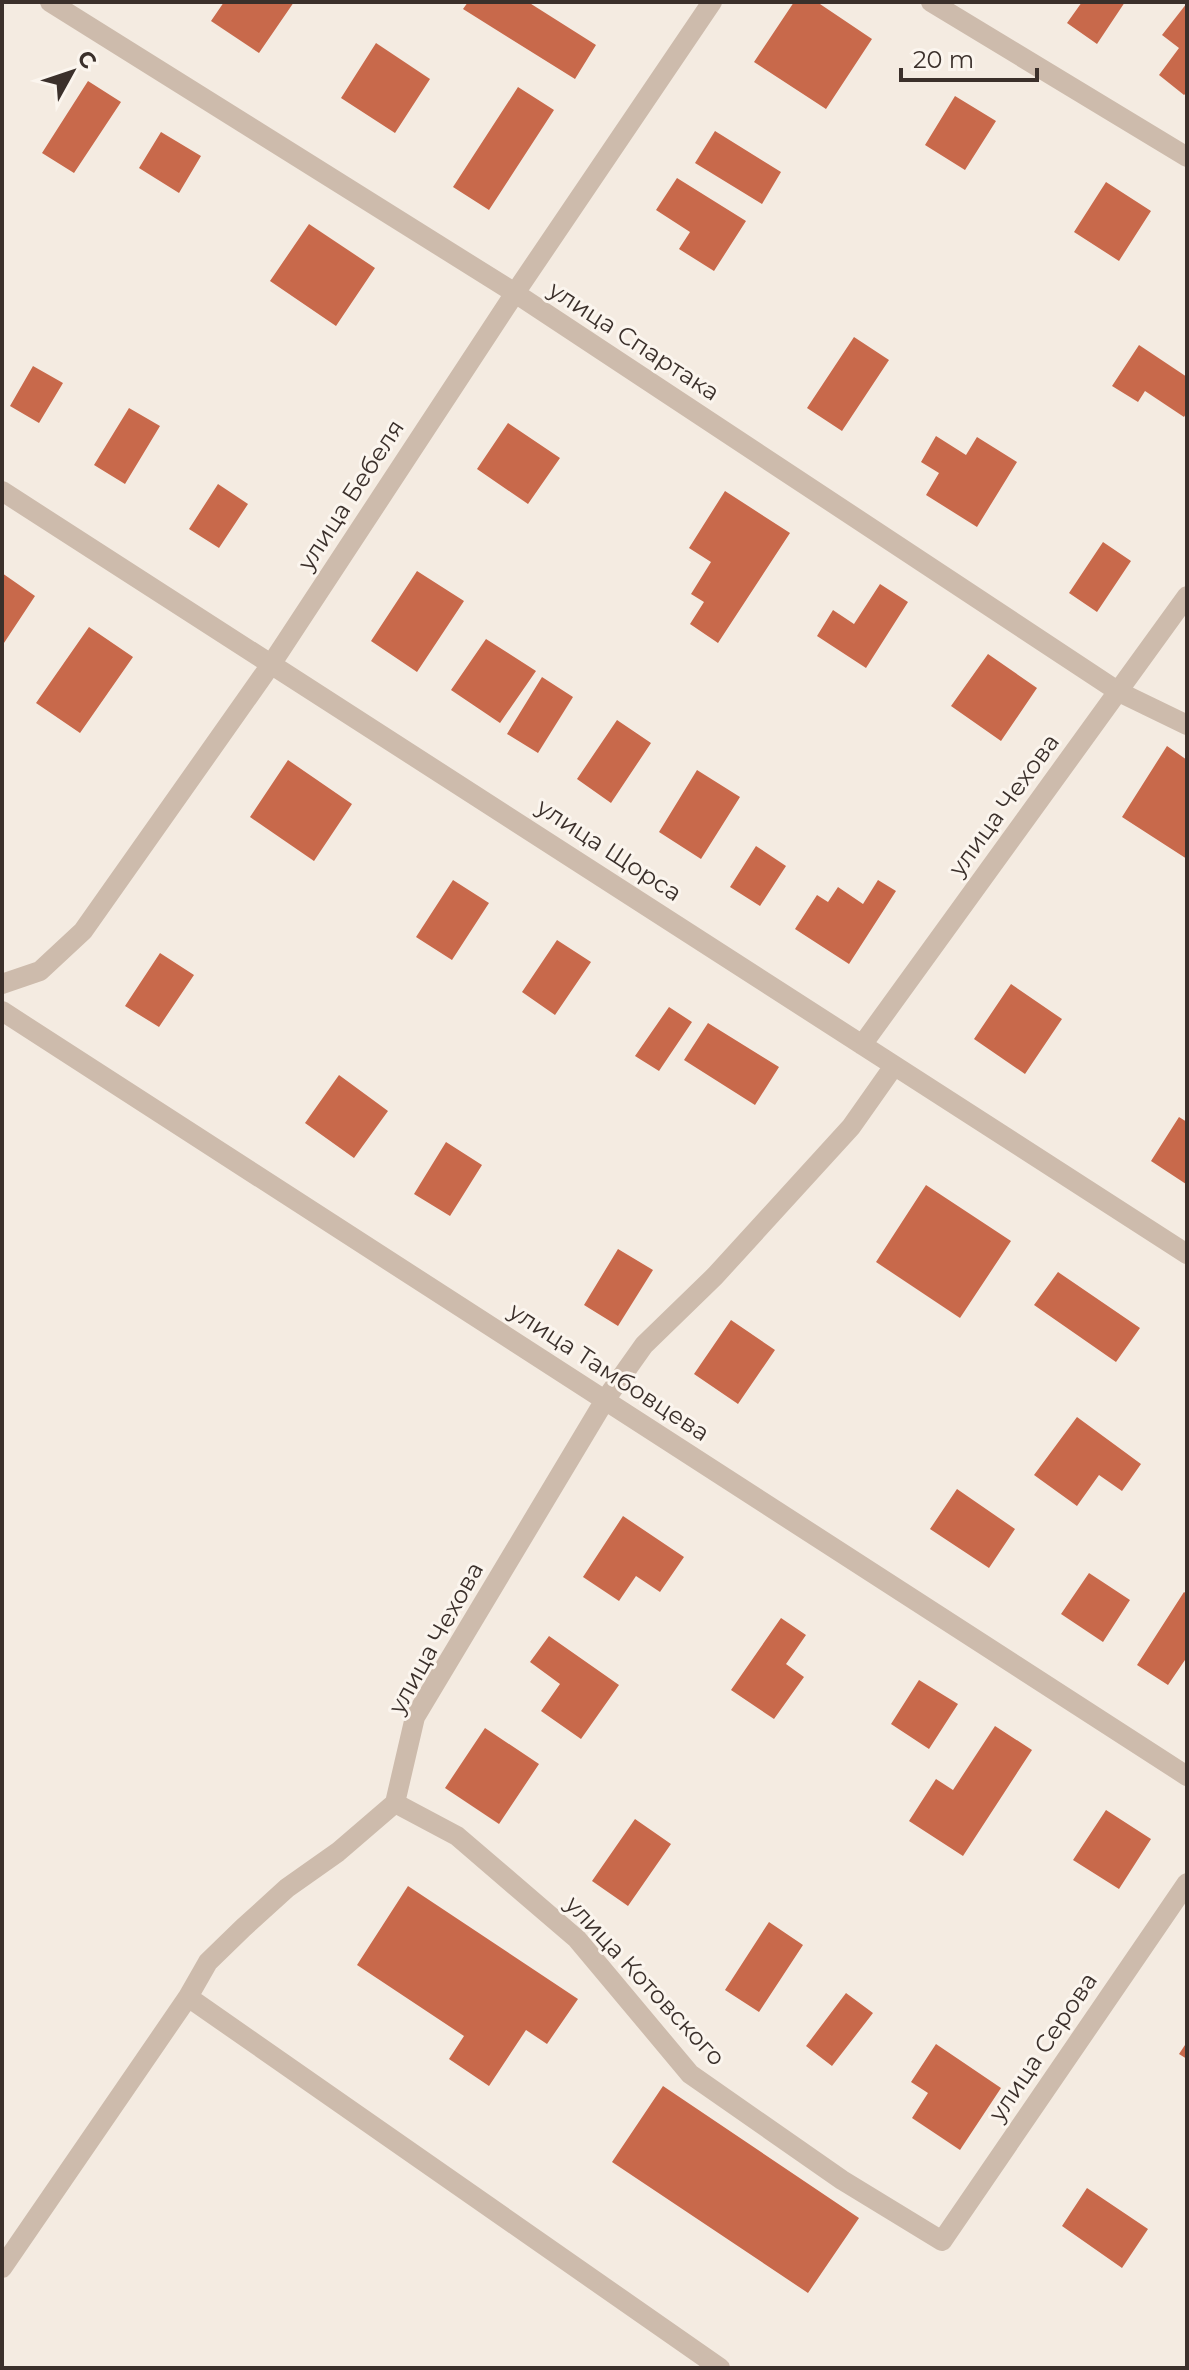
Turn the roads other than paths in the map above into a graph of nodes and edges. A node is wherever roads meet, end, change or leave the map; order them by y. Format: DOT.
graph roads {
  1 [pos="50,2"];
  2 [pos="712,2"];
  3 [pos="931,2"];
  4 [pos="1187,157"];
  5 [pos="515,293"];
  6 [pos="2,491"];
  7 [pos="1187,596"];
  8 [pos="272,663"];
  9 [pos="1119,692"];
  10 [pos="1187,725"];
  11 [pos="2,984"];
  12 [pos="2,1011"];
  13 [pos="862,1045"];
  14 [pos="894,1066"];
  15 [pos="1187,1254"];
  16 [pos="605,1400"];
  17 [pos="1187,1776"];
  18 [pos="395,1803"];
  19 [pos="1187,1883"];
  20 [pos="188,1997"];
  21 [pos="942,2241"];
  22 [pos="2,2268"];
  23 [pos="720,2368"];
  1 -- 5 [label="street, улица Спартака"];
  2 -- 5 [label="street, улица Бебеля"];
  3 -- 4 [label="street"];
  5 -- 8 [label="street, улица Бебеля"];
  5 -- 9 [label="street, улица Спартака"];
  6 -- 8 [label="street, улица Щорса"];
  7 -- 9 [label="street, улица Чехова"];
  8 -- 11 [label="street, улица Бебеля"];
  8 -- 13 [label="street, улица Щорса"];
  9 -- 10 [label="street, улица Спартака"];
  9 -- 13 [label="street, улица Чехова"];
  12 -- 16 [label="street, улица Тамбовцева"];
  13 -- 14 [label="street, улица Щорса"];
  14 -- 15 [label="street, улица Щорса"];
  14 -- 16 [label="street, улица Чехова"];
  16 -- 17 [label="street, улица Тамбовцева"];
  16 -- 18 [label="street, улица Чехова"];
  18 -- 20 [label="street"];
  18 -- 21 [label="street, улица Котовского"];
  19 -- 21 [label="street, улица Серова"];
  20 -- 22 [label="street"];
  20 -- 23 [label="street"];
}
